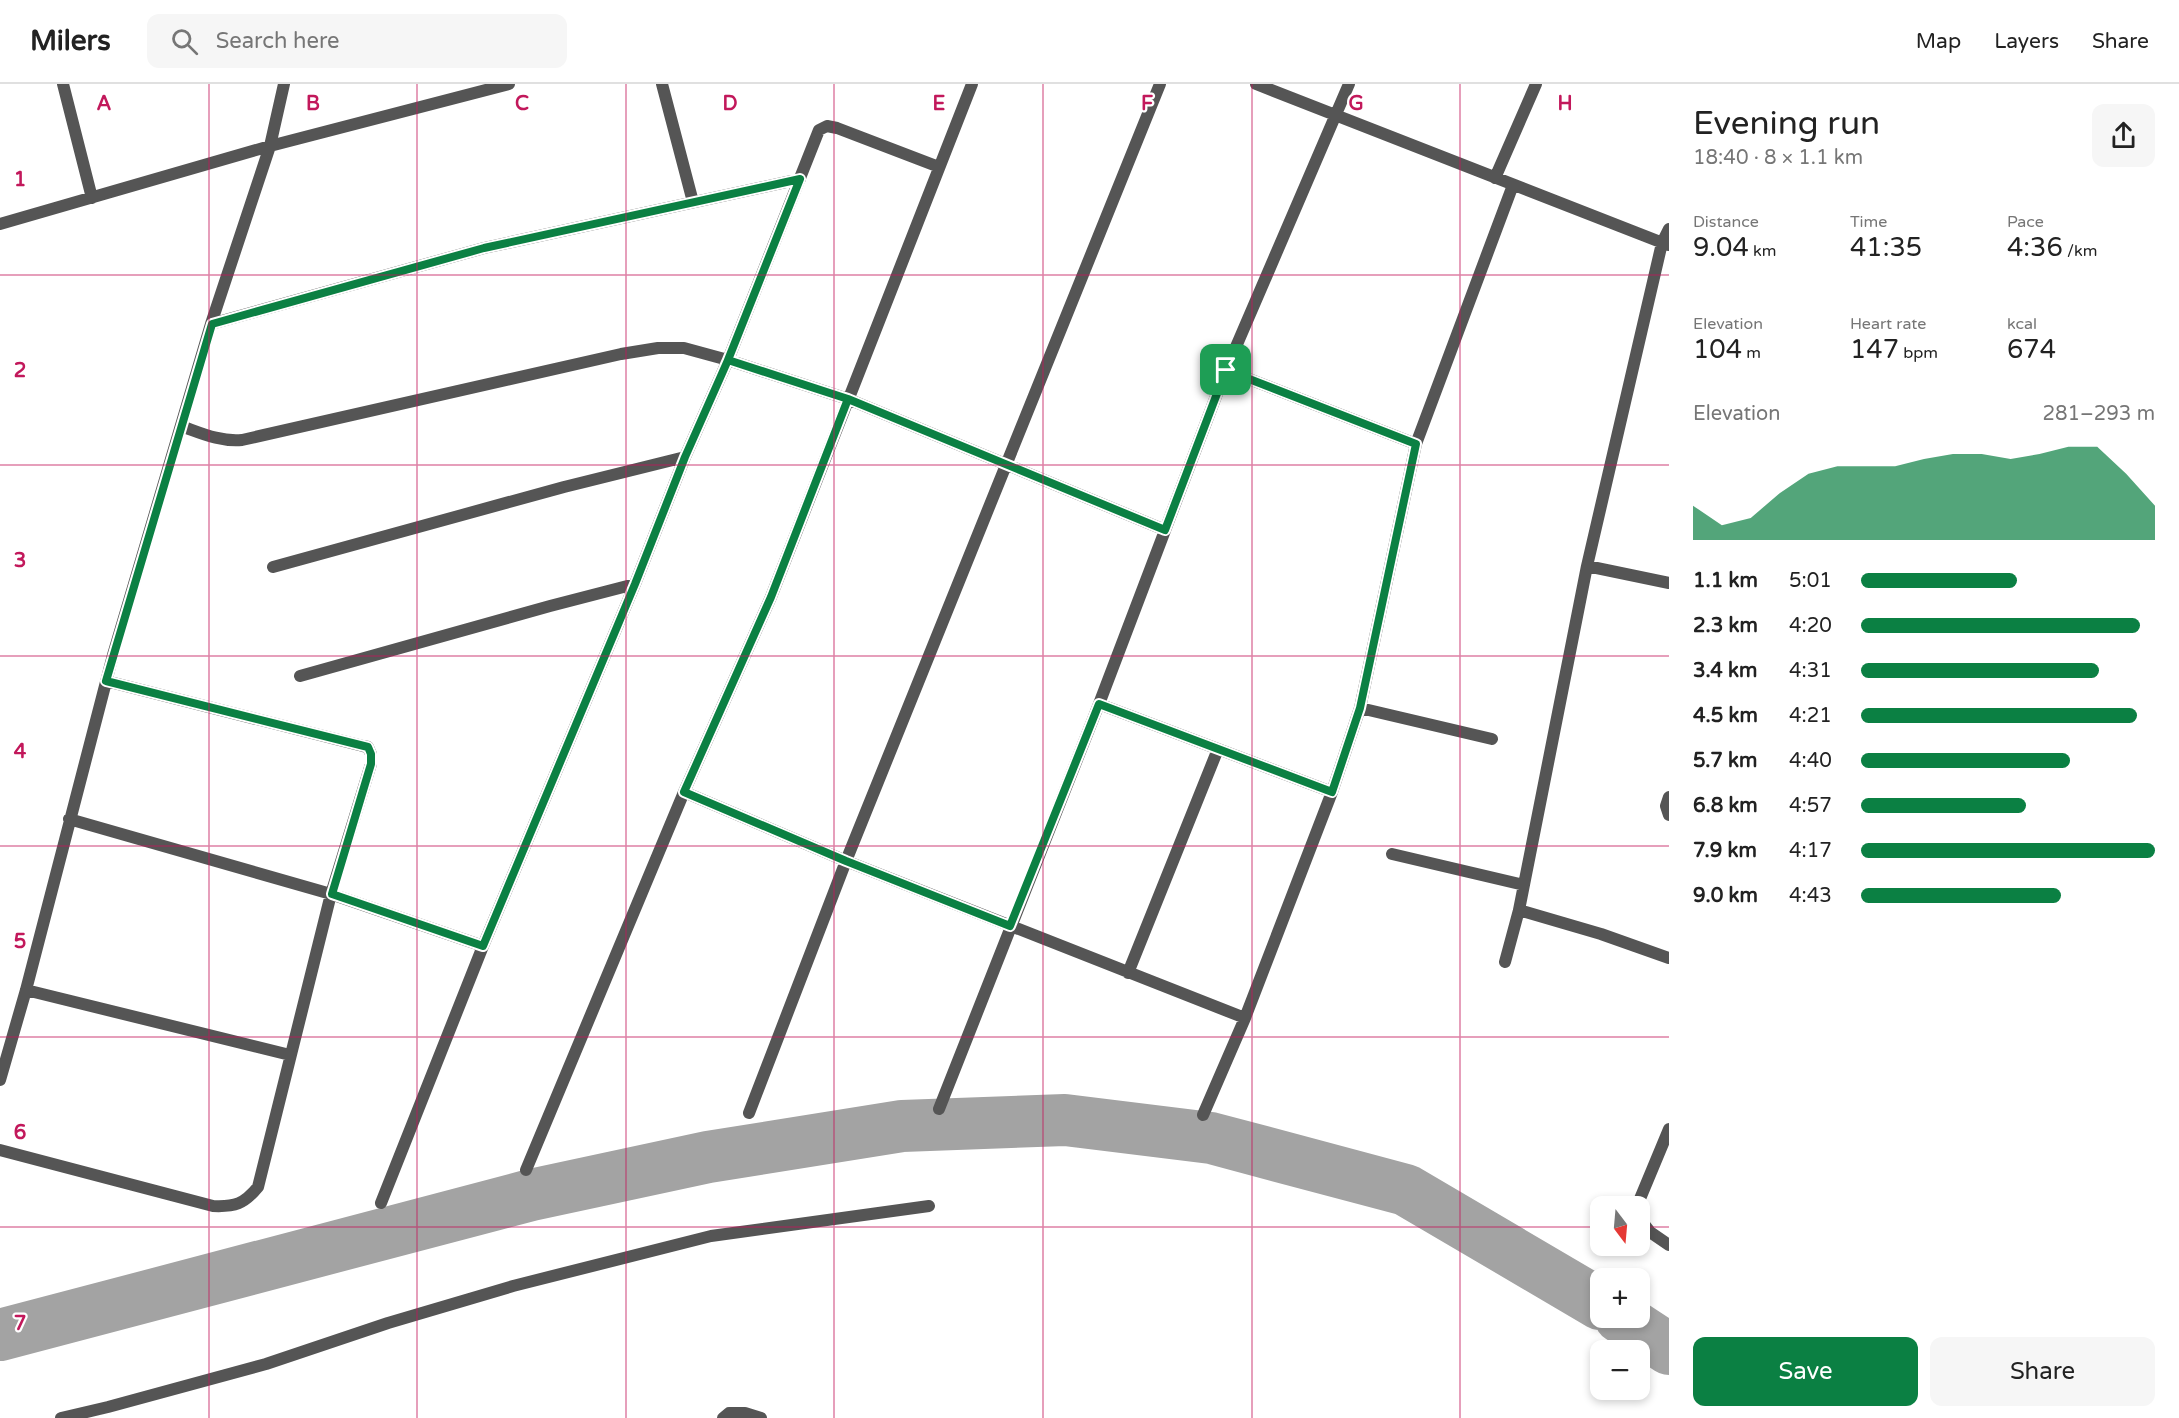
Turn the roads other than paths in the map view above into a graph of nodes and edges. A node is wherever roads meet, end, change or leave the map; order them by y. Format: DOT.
graph roads {
  1 [pos="63,84"];
  2 [pos="284,84"];
  3 [pos="509,84"];
  4 [pos="662,84"];
  5 [pos="972,84"];
  6 [pos="1160,84"];
  7 [pos="1256,84"];
  8 [pos="1349,84"];
  9 [pos="1536,84"];
  10 [pos="1336,115"];
  11 [pos="270,146"];
  12 [pos="939,167"];
  13 [pos="1495,178"];
  14 [pos="800,179"];
  15 [pos="1514,185"];
  16 [pos="92,198"];
  17 [pos="693,201"];
  18 [pos="0,224"];
  19 [pos="1669,229"];
  20 [pos="1666,244"];
  21 [pos="212,324"];
  22 [pos="728,360"];
  23 [pos="1226,370"];
  24 [pos="848,399"];
  25 [pos="181,426"];
  26 [pos="1416,444"];
  27 [pos="685,457"];
  28 [pos="1006,464"];
  29 [pos="1165,530"];
  30 [pos="1587,566"];
  31 [pos="273,567"];
  32 [pos="1669,583"];
  33 [pos="635,584"];
  34 [pos="300,676"];
  35 [pos="106,681"];
  36 [pos="1099,704"];
  37 [pos="1360,708"];
  38 [pos="1492,739"];
  39 [pos="1218,749"];
  40 [pos="684,792"];
  41 [pos="1332,792"];
  42 [pos="1669,797"];
  43 [pos="1669,815"];
  44 [pos="69,819"];
  45 [pos="1392,854"];
  46 [pos="846,861"];
  47 [pos="1524,885"];
  48 [pos="332,894"];
  49 [pos="1519,910"];
  50 [pos="1010,926"];
  51 [pos="483,946"];
  52 [pos="1669,958"];
  53 [pos="1505,962"];
  54 [pos="1128,973"];
  55 [pos="26,990"];
  56 [pos="1245,1018"];
  57 [pos="290,1055"];
  58 [pos="0,1080"];
  59 [pos="939,1109"];
  60 [pos="749,1113"];
  61 [pos="1203,1115"];
  62 [pos="1669,1129"];
  63 [pos="0,1150"];
  64 [pos="526,1170"];
  65 [pos="1641,1196"];
  66 [pos="381,1203"];
  67 [pos="929,1206"];
  68 [pos="1650,1232"];
  69 [pos="1669,1245"];
  70 [pos="61,1418"];
  71 [pos="723,1418"];
  72 [pos="761,1418"];
  1 -- 16 [label="street"];
  2 -- 11 [label="street"];
  3 -- 11 [label="street"];
  4 -- 17 [label="street"];
  5 -- 12 [label="street"];
  6 -- 28 [label="street"];
  7 -- 10 [label="street"];
  8 -- 10 [label="street"];
  9 -- 13 [label="street"];
  10 -- 13 [label="street"];
  10 -- 23 [label="street"];
  11 -- 16 [label="street"];
  11 -- 21 [label="street"];
  12 -- 14 [label="street"];
  12 -- 24 [label="street"];
  13 -- 15 [label="street"];
  14 -- 17 [label="street"];
  14 -- 22 [label="street"];
  15 -- 20 [label="street"];
  15 -- 26 [label="street"];
  16 -- 18 [label="street"];
  17 -- 21 [label="street"];
  19 -- 20 [label="street"];
  20 -- 30 [label="street"];
  21 -- 25 [label="street"];
  22 -- 24 [label="street"];
  22 -- 25 [label="street"];
  22 -- 27 [label="street"];
  23 -- 26 [label="street"];
  23 -- 29 [label="street"];
  24 -- 28 [label="street"];
  24 -- 40 [label="street"];
  25 -- 35 [label="street"];
  26 -- 37 [label="street"];
  27 -- 31 [label="street"];
  27 -- 33 [label="street"];
  28 -- 29 [label="street"];
  28 -- 46 [label="street"];
  29 -- 36 [label="street"];
  30 -- 32 [label="street"];
  30 -- 47 [label="street"];
  33 -- 34 [label="street"];
  33 -- 51 [label="street"];
  35 -- 44 [label="street"];
  35 -- 48 [label="street"];
  36 -- 39 [label="street"];
  36 -- 50 [label="street"];
  37 -- 38 [label="street"];
  37 -- 41 [label="street"];
  39 -- 41 [label="street"];
  39 -- 54 [label="street"];
  40 -- 46 [label="street"];
  40 -- 64 [label="street"];
  41 -- 56 [label="street"];
  42 -- 43 [label="street"];
  44 -- 48 [label="street"];
  44 -- 55 [label="street"];
  45 -- 47 [label="street"];
  46 -- 50 [label="street"];
  46 -- 60 [label="street"];
  47 -- 49 [label="street"];
  48 -- 51 [label="street"];
  48 -- 57 [label="street"];
  49 -- 52 [label="street"];
  49 -- 53 [label="street"];
  50 -- 54 [label="street"];
  50 -- 59 [label="street"];
  51 -- 66 [label="street"];
  54 -- 56 [label="street"];
  55 -- 57 [label="street"];
  55 -- 58 [label="street"];
  56 -- 61 [label="street"];
  57 -- 63 [label="street"];
  62 -- 65 [label="street"];
  67 -- 70 [label="street"];
  68 -- 69 [label="street"];
  71 -- 72 [label="street"];
}
